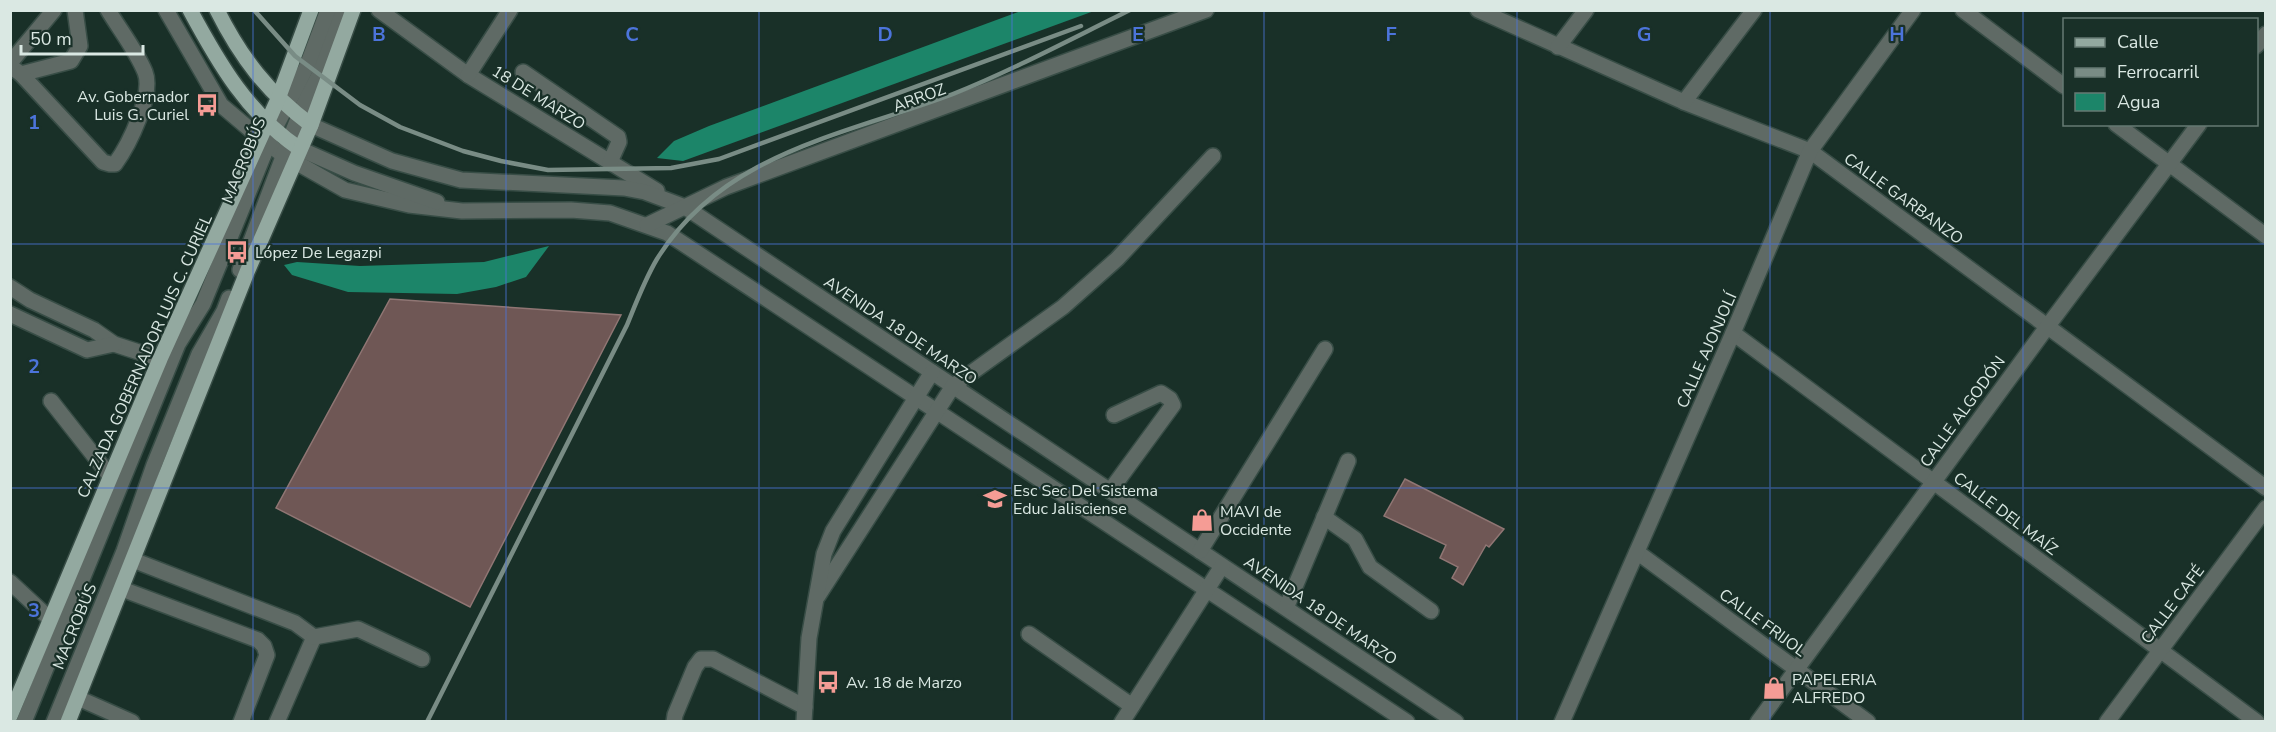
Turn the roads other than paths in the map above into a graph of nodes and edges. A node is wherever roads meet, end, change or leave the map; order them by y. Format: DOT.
graph roads {
  1 [pos="54,10"];
  2 [pos="75,10"];
  3 [pos="108,10"];
  4 [pos="166,10"];
  5 [pos="190,10"];
  6 [pos="217,10"];
  7 [pos="311,10"];
  8 [pos="328,10"];
  9 [pos="339,10"];
  10 [pos="353,10"];
  11 [pos="380,10"];
  12 [pos="510,10"];
  13 [pos="1206,10"];
  14 [pos="1478,10"];
  15 [pos="1586,10"];
  16 [pos="1754,10"];
  17 [pos="1913,10"];
  18 [pos="1963,10"];
  19 [pos="1558,46"];
  20 [pos="14,68"];
  21 [pos="523,72"];
  22 [pos="468,75"];
  23 [pos="2063,85"];
  24 [pos="282,102"];
  25 [pos="1684,102"];
  26 [pos="305,120"];
  27 [pos="2119,126"];
  28 [pos="2198,126"];
  29 [pos="267,134"];
  30 [pos="1810,151"];
  31 [pos="291,152"];
  32 [pos="1213,156"];
  33 [pos="610,162"];
  34 [pos="2169,165"];
  35 [pos="685,207"];
  36 [pos="647,225"];
  37 [pos="2265,236"];
  38 [pos="10,286"];
  39 [pos="10,314"];
  40 [pos="2047,327"];
  41 [pos="1733,333"];
  42 [pos="114,344"];
  43 [pos="1325,349"];
  44 [pos="160,359"];
  45 [pos="932,372"];
  46 [pos="953,386"];
  47 [pos="916,397"];
  48 [pos="51,401"];
  49 [pos="937,411"];
  50 [pos="1114,415"];
  51 [pos="1347,461"];
  52 [pos="110,476"];
  53 [pos="1933,482"];
  54 [pos="2265,488"];
  55 [pos="1110,491"];
  56 [pos="2265,508"];
  57 [pos="1324,517"];
  58 [pos="1200,551"];
  59 [pos="1637,552"];
  60 [pos="133,560"];
  61 [pos="1222,566"];
  62 [pos="10,582"];
  63 [pos="122,589"];
  64 [pos="1206,589"];
  65 [pos="818,596"];
  66 [pos="1286,608"];
  67 [pos="1431,611"];
  68 [pos="51,620"];
  69 [pos="1029,634"];
  70 [pos="314,637"];
  71 [pos="2160,650"];
  72 [pos="422,659"];
  73 [pos="1797,669"];
  74 [pos="78,698"];
  75 [pos="1132,706"];
  76 [pos="804,714"];
  77 [pos="10,716"];
  78 [pos="24,722"];
  79 [pos="54,722"];
  80 [pos="68,722"];
  81 [pos="132,722"];
  82 [pos="241,722"];
  83 [pos="277,722"];
  84 [pos="674,722"];
  85 [pos="1122,722"];
  86 [pos="1407,722"];
  87 [pos="1456,722"];
  88 [pos="1562,722"];
  89 [pos="1758,722"];
  90 [pos="1868,722"];
  91 [pos="2107,722"];
  92 [pos="2257,722"];
  1 -- 20 [label="street"];
  2 -- 20 [label="street"];
  3 -- 20 [label="street"];
  4 -- 29 [label="street"];
  5 -- 29 [label="main road"];
  6 -- 24 [label="main road, AVENIDA 18 DE MARZO"];
  7 -- 24 [label="main road, CALZADA GOBERNADOR LUIS C. CURIEL"];
  8 -- 24 [label="street, MACROBÚS"];
  9 -- 26 [label="street"];
  10 -- 26 [label="main road"];
  11 -- 22 [label="street, 18 DE MARZO"];
  12 -- 22 [label="street"];
  13 -- 35 [label="street, ARROZ"];
  14 -- 19 [label="street, CALLE GARBANZO"];
  15 -- 19 [label="street"];
  16 -- 25 [label="street"];
  17 -- 30 [label="street, CALLE AJONJOLÍ"];
  18 -- 23 [label="street"];
  19 -- 25 [label="street, CALLE GARBANZO"];
  21 -- 33 [label="street"];
  22 -- 33 [label="street, 18 DE MARZO"];
  24 -- 26 [label="main road, AVENIDA 18 DE MARZO"];
  24 -- 29 [label="main road, CALZADA GOBERNADOR LUIS C. CURIEL"];
  25 -- 30 [label="street, CALLE GARBANZO"];
  26 -- 31 [label="main road"];
  26 -- 35 [label="street, AVENIDA 18 DE MARZO"];
  27 -- 34 [label="street"];
  28 -- 34 [label="street, CALLE ALGODÓN"];
  29 -- 31 [label="main road"];
  29 -- 44 [label="main road, CALZADA GOBERNADOR LUIS C. CURIEL"];
  29 -- 78 [label="street, MACROBÚS"];
  30 -- 40 [label="street, CALLE GARBANZO"];
  30 -- 41 [label="street, CALLE AJONJOLÍ"];
  31 -- 36 [label="street"];
  31 -- 60 [label="main road"];
  31 -- 79 [label="street, MACROBÚS"];
  32 -- 46 [label="street"];
  33 -- 35 [label="street, 18 DE MARZO"];
  34 -- 37 [label="street"];
  34 -- 40 [label="street, CALLE ALGODÓN"];
  35 -- 36 [label="street, ARROZ"];
  35 -- 45 [label="street, AVENIDA 18 DE MARZO"];
  36 -- 47 [label="street"];
  38 -- 42 [label="street"];
  39 -- 42 [label="street"];
  40 -- 53 [label="street, CALLE ALGODÓN"];
  40 -- 54 [label="street, CALLE GARBANZO"];
  41 -- 53 [label="street, CALLE DEL MAÍZ"];
  41 -- 59 [label="street, CALLE AJONJOLÍ"];
  42 -- 44 [label="street"];
  43 -- 58 [label="street"];
  44 -- 52 [label="main road, CALZADA GOBERNADOR LUIS C. CURIEL"];
  45 -- 46 [label="street, AVENIDA 18 DE MARZO"];
  45 -- 47 [label="street"];
  46 -- 49 [label="street"];
  46 -- 55 [label="street, AVENIDA 18 DE MARZO"];
  47 -- 49 [label="street"];
  47 -- 65 [label="street"];
  48 -- 52 [label="street"];
  49 -- 64 [label="street"];
  49 -- 65 [label="street"];
  50 -- 55 [label="street"];
  51 -- 57 [label="street"];
  52 -- 68 [label="main road, CALZADA GOBERNADOR LUIS C. CURIEL"];
  53 -- 71 [label="street, CALLE DEL MAÍZ"];
  53 -- 73 [label="street, CALLE ALGODÓN"];
  55 -- 58 [label="street, AVENIDA 18 DE MARZO"];
  56 -- 71 [label="street, CALLE CAFÉ"];
  57 -- 66 [label="street"];
  57 -- 67 [label="street"];
  58 -- 61 [label="street, AVENIDA 18 DE MARZO"];
  59 -- 73 [label="street, CALLE FRIJOL"];
  59 -- 88 [label="street, CALLE AJONJOLÍ"];
  60 -- 63 [label="main road"];
  60 -- 70 [label="street"];
  61 -- 64 [label="street"];
  61 -- 66 [label="street, AVENIDA 18 DE MARZO"];
  62 -- 68 [label="street"];
  63 -- 74 [label="main road"];
  63 -- 82 [label="street"];
  64 -- 75 [label="street"];
  64 -- 86 [label="street"];
  65 -- 76 [label="street"];
  66 -- 87 [label="street, AVENIDA 18 DE MARZO"];
  68 -- 77 [label="main road, CALZADA GOBERNADOR LUIS C. CURIEL"];
  69 -- 75 [label="street"];
  70 -- 72 [label="street"];
  70 -- 83 [label="street"];
  71 -- 91 [label="street, CALLE CAFÉ"];
  71 -- 92 [label="street, CALLE DEL MAÍZ"];
  73 -- 89 [label="street, CALLE ALGODÓN"];
  73 -- 90 [label="street, CALLE FRIJOL"];
  74 -- 80 [label="main road"];
  74 -- 81 [label="street"];
  75 -- 85 [label="street"];
  76 -- 84 [label="street"];
}
